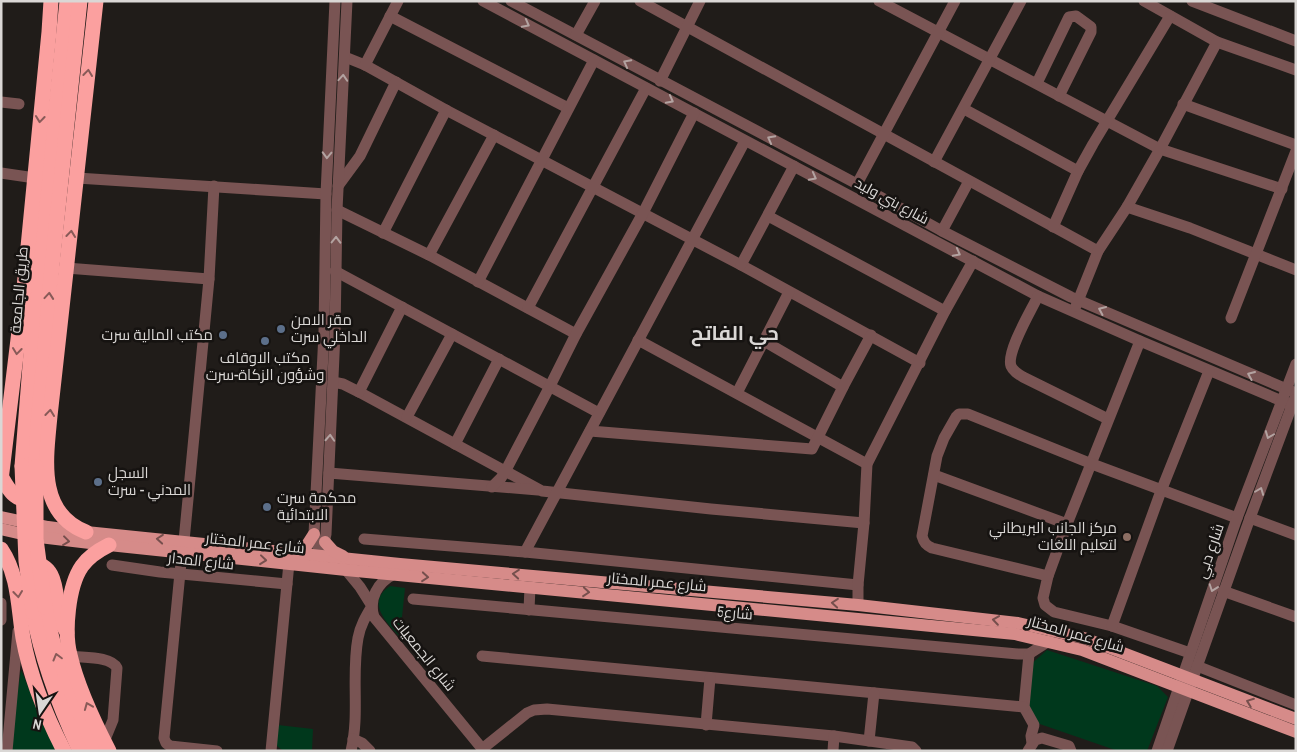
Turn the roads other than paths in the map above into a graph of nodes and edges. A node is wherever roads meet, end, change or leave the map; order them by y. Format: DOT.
graph roads {
  1 [pos="51,1"];
  2 [pos="67,1"];
  3 [pos="80,1"];
  4 [pos="96,1"];
  5 [pos="334,1"];
  6 [pos="347,1"];
  7 [pos="398,1"];
  8 [pos="483,1"];
  9 [pos="512,1"];
  10 [pos="594,1"];
  11 [pos="640,1"];
  12 [pos="700,1"];
  13 [pos="879,1"];
  14 [pos="955,1"];
  15 [pos="1021,1"];
  16 [pos="1144,1"];
  17 [pos="1192,1"];
  18 [pos="390,16"];
  19 [pos="1170,16"];
  20 [pos="687,27"];
  21 [pos="938,32"];
  22 [pos="576,36"];
  23 [pos="1296,41"];
  24 [pos="1217,42"];
  25 [pos="345,57"];
  26 [pos="989,59"];
  27 [pos="594,60"];
  28 [pos="365,65"];
  29 [pos="1296,70"];
  30 [pos="660,81"];
  31 [pos="396,82"];
  32 [pos="1037,83"];
  33 [pos="646,88"];
  34 [pos="1059,96"];
  35 [pos="1,102"];
  36 [pos="20,104"];
  37 [pos="1183,104"];
  38 [pos="568,108"];
  39 [pos="964,109"];
  40 [pos="446,110"];
  41 [pos="694,113"];
  42 [pos="328,120"];
  43 [pos="341,121"];
  44 [pos="1107,121"];
  45 [pos="883,134"];
  46 [pos="494,135"];
  47 [pos="745,141"];
  48 [pos="1296,146"];
  49 [pos="1160,149"];
  50 [pos="1296,150"];
  51 [pos="542,161"];
  52 [pos="934,162"];
  53 [pos="794,166"];
  54 [pos="1078,171"];
  55 [pos="1,173"];
  56 [pos="77,178"];
  57 [pos="42,181"];
  58 [pos="969,181"];
  59 [pos="857,184"];
  60 [pos="214,186"];
  61 [pos="338,186"];
  62 [pos="593,187"];
  63 [pos="1282,189"];
  64 [pos="326,194"];
  65 [pos="1126,206"];
  66 [pos="336,210"];
  67 [pos="643,213"];
  68 [pos="768,216"];
  69 [pos="1053,227"];
  70 [pos="942,231"];
  71 [pos="383,233"];
  72 [pos="693,240"];
  73 [pos="1098,251"];
  74 [pos="1257,254"];
  75 [pos="429,255"];
  76 [pos="973,262"];
  77 [pos="741,265"];
  78 [pos="66,268"];
  79 [pos="1296,270"];
  80 [pos="335,271"];
  81 [pos="209,279"];
  82 [pos="478,282"];
  83 [pos="789,292"];
  84 [pos="1038,296"];
  85 [pos="1079,300"];
  86 [pos="402,307"];
  87 [pos="528,308"];
  88 [pos="945,311"];
  89 [pos="1073,312"];
  90 [pos="1231,318"];
  91 [pos="329,333"];
  92 [pos="452,334"];
  93 [pos="576,334"];
  94 [pos="871,335"];
  95 [pos="638,340"];
  96 [pos="764,341"];
  97 [pos="1140,341"];
  98 [pos="499,359"];
  99 [pos="920,363"];
  100 [pos="1296,364"];
  101 [pos="1209,371"];
  102 [pos="333,382"];
  103 [pos="550,386"];
  104 [pos="843,387"];
  105 [pos="360,392"];
  106 [pos="737,393"];
  107 [pos="1291,399"];
  108 [pos="599,413"];
  109 [pos="407,418"];
  110 [pos="1108,419"];
  111 [pos="590,431"];
  112 [pos="817,437"];
  113 [pos="455,444"];
  114 [pos="867,464"];
  115 [pos="1092,464"];
  116 [pos="29,466"];
  117 [pos="506,470"];
  118 [pos="328,473"];
  119 [pos="934,475"];
  120 [pos="2,479"];
  121 [pos="46,482"];
  122 [pos="492,487"];
  123 [pos="542,490"];
  124 [pos="1161,491"];
  125 [pos="558,492"];
  126 [pos="1,517"];
  127 [pos="1237,518"];
  128 [pos="1250,518"];
  129 [pos="864,523"];
  130 [pos="1067,524"];
  131 [pos="1,529"];
  132 [pos="86,532"];
  133 [pos="1296,535"];
  134 [pos="319,538"];
  135 [pos="364,539"];
  136 [pos="109,545"];
  137 [pos="183,546"];
  138 [pos="1,549"];
  139 [pos="525,552"];
  140 [pos="292,558"];
  141 [pos="319,561"];
  142 [pos="347,564"];
  143 [pos="112,565"];
  144 [pos="13,573"];
  145 [pos="179,574"];
  146 [pos="394,574"];
  147 [pos="1048,576"];
  148 [pos="287,584"];
  149 [pos="858,585"];
  150 [pos="530,586"];
  151 [pos="1224,591"];
  152 [pos="413,599"];
  153 [pos="1,603"];
  154 [pos="858,605"];
  155 [pos="372,606"];
  156 [pos="529,610"];
  157 [pos="33,613"];
  158 [pos="1295,614"];
  159 [pos="1,620"];
  160 [pos="1112,626"];
  161 [pos="68,633"];
  162 [pos="1049,641"];
  163 [pos="1029,654"];
  164 [pos="1190,654"];
  165 [pos="70,656"];
  166 [pos="482,656"];
  167 [pos="1197,666"];
  168 [pos="710,678"];
  169 [pos="1186,683"];
  170 [pos="874,693"];
  171 [pos="1296,705"];
  172 [pos="1024,707"];
  173 [pos="1296,719"];
  174 [pos="706,725"];
  175 [pos="1296,732"];
  176 [pos="5,734"];
  177 [pos="834,736"];
  178 [pos="353,739"];
  179 [pos="869,741"];
  180 [pos="1030,747"];
  181 [pos="102,748"];
  182 [pos="483,750"];
  183 [pos="7,751"];
  184 [pos="64,751"];
  185 [pos="80,751"];
  186 [pos="217,751"];
  187 [pos="272,751"];
  188 [pos="351,751"];
  189 [pos="370,751"];
  190 [pos="833,751"];
  191 [pos="916,751"];
  192 [pos="1070,751"];
  193 [pos="1157,751"];
  194 [pos="1167,751"];
  1 -- 57 [label="highway, one-way"];
  2 -- 57 [label="highway, طريق الجامعة"];
  116 -- 3 [label="highway, one-way"];
  56 -- 4 [label="highway, one-way"];
  5 -- 42 [label="street"];
  6 -- 25 [label="street"];
  7 -- 18 [label="street"];
  8 -- 27 [label="street, شارع بني وليد, one-way"];
  9 -- 22 [label="street, شارع بني وليد"];
  10 -- 22 [label="street"];
  11 -- 20 [label="street"];
  12 -- 20 [label="street"];
  13 -- 21 [label="street"];
  14 -- 21 [label="street"];
  15 -- 26 [label="street"];
  16 -- 19 [label="street"];
  17 -- 23 [label="street"];
  18 -- 28 [label="street"];
  18 -- 38 [label="street"];
  19 -- 24 [label="street"];
  19 -- 44 [label="street"];
  20 -- 30 [label="street"];
  20 -- 45 [label="street"];
  21 -- 26 [label="street"];
  21 -- 45 [label="street"];
  30 -- 22 [label="street, شارع بني وليد, one-way"];
  24 -- 29 [label="street"];
  24 -- 37 [label="street"];
  25 -- 28 [label="street"];
  43 -- 25 [label="street, one-way"];
  26 -- 32 [label="street"];
  26 -- 39 [label="street"];
  27 -- 33 [label="street, شارع بني وليد"];
  27 -- 38 [label="street"];
  28 -- 31 [label="street"];
  59 -- 30 [label="street, شارع بني وليد, one-way"];
  31 -- 40 [label="street"];
  31 -- 61 [label="street"];
  32 -- 34 [label="street"];
  32 -- 34 [label="street"];
  33 -- 41 [label="street, شارع بني وليد, one-way"];
  33 -- 62 [label="street"];
  34 -- 44 [label="street"];
  35 -- 36 [label="street"];
  37 -- 48 [label="street"];
  37 -- 49 [label="street"];
  38 -- 51 [label="street"];
  39 -- 52 [label="street"];
  39 -- 54 [label="street"];
  40 -- 46 [label="street"];
  40 -- 71 [label="street"];
  41 -- 47 [label="street, شارع بني وليد"];
  41 -- 67 [label="street"];
  42 -- 43 [label="street"];
  42 -- 64 [label="street, one-way"];
  43 -- 61 [label="street"];
  44 -- 49 [label="street"];
  44 -- 54 [label="street"];
  45 -- 52 [label="street"];
  45 -- 59 [label="street"];
  46 -- 51 [label="street"];
  46 -- 75 [label="street"];
  47 -- 53 [label="street, شارع بني وليد"];
  47 -- 72 [label="street"];
  49 -- 63 [label="street"];
  49 -- 65 [label="street"];
  50 -- 63 [label="street"];
  51 -- 62 [label="street"];
  51 -- 82 [label="street"];
  52 -- 58 [label="street"];
  53 -- 68 [label="street"];
  53 -- 76 [label="street, شارع بني وليد, one-way"];
  54 -- 69 [label="street"];
  55 -- 57 [label="street"];
  56 -- 60 [label="street"];
  78 -- 56 [label="highway, one-way"];
  57 -- 116 [label="highway, طريق الجامعة"];
  57 -- 120 [label="highway, one-way"];
  58 -- 69 [label="street"];
  58 -- 70 [label="street"];
  59 -- 70 [label="street, شارع بني وليد"];
  60 -- 64 [label="street"];
  60 -- 81 [label="street"];
  61 -- 66 [label="street"];
  62 -- 67 [label="street"];
  62 -- 87 [label="street"];
  63 -- 74 [label="street"];
  64 -- 91 [label="street"];
  65 -- 73 [label="street"];
  65 -- 74 [label="street"];
  66 -- 71 [label="street"];
  80 -- 66 [label="street, one-way"];
  67 -- 72 [label="street"];
  67 -- 93 [label="street"];
  68 -- 77 [label="street"];
  68 -- 88 [label="street"];
  69 -- 73 [label="street"];
  70 -- 85 [label="street, شارع بني وليد"];
  71 -- 75 [label="street"];
  72 -- 77 [label="street"];
  72 -- 95 [label="street"];
  73 -- 85 [label="street"];
  74 -- 79 [label="street"];
  74 -- 90 [label="street"];
  75 -- 82 [label="street"];
  76 -- 84 [label="street, شارع بني وليد"];
  76 -- 88 [label="street"];
  77 -- 83 [label="street"];
  78 -- 81 [label="street"];
  121 -- 78 [label="highway, one-way"];
  80 -- 86 [label="street"];
  80 -- 91 [label="street"];
  81 -- 137 [label="street"];
  82 -- 87 [label="street"];
  83 -- 94 [label="street"];
  83 -- 96 [label="street"];
  84 -- 89 [label="street, شارع بني وليد"];
  84 -- 110 [label="street"];
  85 -- 89 [label="street"];
  107 -- 85 [label="street, شارع بني وليد, one-way"];
  86 -- 92 [label="street"];
  86 -- 105 [label="street"];
  87 -- 93 [label="street"];
  88 -- 99 [label="street"];
  89 -- 97 [label="street, شارع بني وليد"];
  91 -- 102 [label="street"];
  91 -- 134 [label="street"];
  92 -- 98 [label="street"];
  92 -- 109 [label="street"];
  93 -- 103 [label="street"];
  94 -- 99 [label="street"];
  94 -- 104 [label="street"];
  95 -- 106 [label="street"];
  95 -- 108 [label="street"];
  96 -- 104 [label="street"];
  96 -- 106 [label="street"];
  97 -- 101 [label="street, شارع بني وليد"];
  97 -- 110 [label="street"];
  98 -- 103 [label="street"];
  98 -- 113 [label="street"];
  99 -- 114 [label="street"];
  100 -- 107 [label="street, شارع دبي"];
  101 -- 107 [label="street, شارع بني وليد"];
  101 -- 124 [label="street"];
  102 -- 105 [label="street"];
  118 -- 102 [label="street, one-way"];
  103 -- 108 [label="street"];
  103 -- 117 [label="street"];
  104 -- 112 [label="street"];
  105 -- 109 [label="street"];
  106 -- 112 [label="street"];
  107 -- 127 [label="street, شارع دبي, one-way"];
  128 -- 107 [label="street, شارع دبي, one-way"];
  108 -- 111 [label="street"];
  109 -- 113 [label="street"];
  110 -- 115 [label="street"];
  111 -- 112 [label="street"];
  111 -- 125 [label="street"];
  112 -- 114 [label="street"];
  113 -- 117 [label="street"];
  114 -- 129 [label="street"];
  115 -- 119 [label="street"];
  115 -- 124 [label="street"];
  115 -- 130 [label="street"];
  116 -- 157 [label="highway, bridge"];
  117 -- 122 [label="street"];
  117 -- 123 [label="street"];
  118 -- 122 [label="street"];
  118 -- 134 [label="street"];
  119 -- 130 [label="street"];
  119 -- 147 [label="street"];
  120 -- 121 [label="highway"];
  121 -- 132 [label="highway"];
  122 -- 123 [label="street"];
  123 -- 125 [label="street"];
  124 -- 127 [label="street"];
  124 -- 160 [label="street"];
  125 -- 129 [label="street"];
  125 -- 139 [label="street"];
  126 -- 132 [label="main road, شارع عمر المختار"];
  127 -- 164 [label="street, شارع دبي, one-way"];
  128 -- 133 [label="street"];
  128 -- 151 [label="street, شارع دبي"];
  129 -- 149 [label="street"];
  130 -- 147 [label="street"];
  131 -- 136 [label="main road, شارع عمر المختار, one-way"];
  137 -- 132 [label="main road, شارع عمر المختار, one-way"];
  134 -- 140 [label="main road"];
  134 -- 141 [label="street"];
  134 -- 142 [label="main road"];
  135 -- 139 [label="street"];
  136 -- 137 [label="main road, شارع عمر المختار"];
  136 -- 161 [label="highway"];
  137 -- 140 [label="main road, شارع عمر المختار"];
  137 -- 145 [label="street"];
  138 -- 144 [label="highway"];
  139 -- 149 [label="street"];
  140 -- 141 [label="main road, شارع عمر المختار"];
  140 -- 148 [label="street"];
  141 -- 142 [label="main road, شارع عمر المختار"];
  142 -- 146 [label="main road, شارع عمر المختار"];
  154 -- 142 [label="main road, one-way"];
  142 -- 155 [label="street, شارع الجمعيات"];
  143 -- 145 [label="street, شارع المدار"];
  144 -- 157 [label="highway, one-way"];
  144 -- 161 [label="highway"];
  145 -- 148 [label="street, شارع المدار"];
  145 -- 186 [label="street"];
  146 -- 150 [label="main road, شارع عمر المختار, one-way"];
  146 -- 155 [label="street"];
  147 -- 160 [label="street"];
  148 -- 187 [label="street"];
  149 -- 154 [label="street"];
  150 -- 156 [label="street"];
  150 -- 162 [label="main road, شارع عمر المختار, one-way"];
  151 -- 158 [label="street"];
  151 -- 167 [label="street, شارع دبي"];
  152 -- 156 [label="street, شارع5"];
  153 -- 159 [label="street"];
  169 -- 154 [label="main road, one-way"];
  155 -- 178 [label="street"];
  155 -- 182 [label="street, شارع الجمعيات"];
  156 -- 163 [label="street, شارع5"];
  157 -- 176 [label="street"];
  181 -- 157 [label="highway, one-way"];
  157 -- 184 [label="highway"];
  157 -- 185 [label="highway"];
  160 -- 164 [label="street"];
  161 -- 165 [label="highway"];
  162 -- 163 [label="street"];
  162 -- 169 [label="main road, شارع عمر المختار"];
  163 -- 172 [label="street"];
  164 -- 169 [label="street, شارع دبي"];
  181 -- 165 [label="highway, one-way"];
  165 -- 181 [label="street"];
  166 -- 168 [label="street"];
  167 -- 169 [label="street, شارع دبي"];
  167 -- 171 [label="street"];
  168 -- 170 [label="street"];
  168 -- 174 [label="street"];
  173 -- 169 [label="main road, one-way"];
  169 -- 175 [label="main road, شارع عمر المختار"];
  169 -- 193 [label="street, شارع دبي"];
  169 -- 194 [label="street, شارع دبي"];
  170 -- 172 [label="street"];
  170 -- 179 [label="street"];
  172 -- 180 [label="street"];
  174 -- 177 [label="street"];
  174 -- 182 [label="street"];
  176 -- 183 [label="street"];
  177 -- 179 [label="street"];
  177 -- 190 [label="street"];
  178 -- 188 [label="street"];
  178 -- 189 [label="street"];
  179 -- 191 [label="street"];
  180 -- 192 [label="street"];
}
